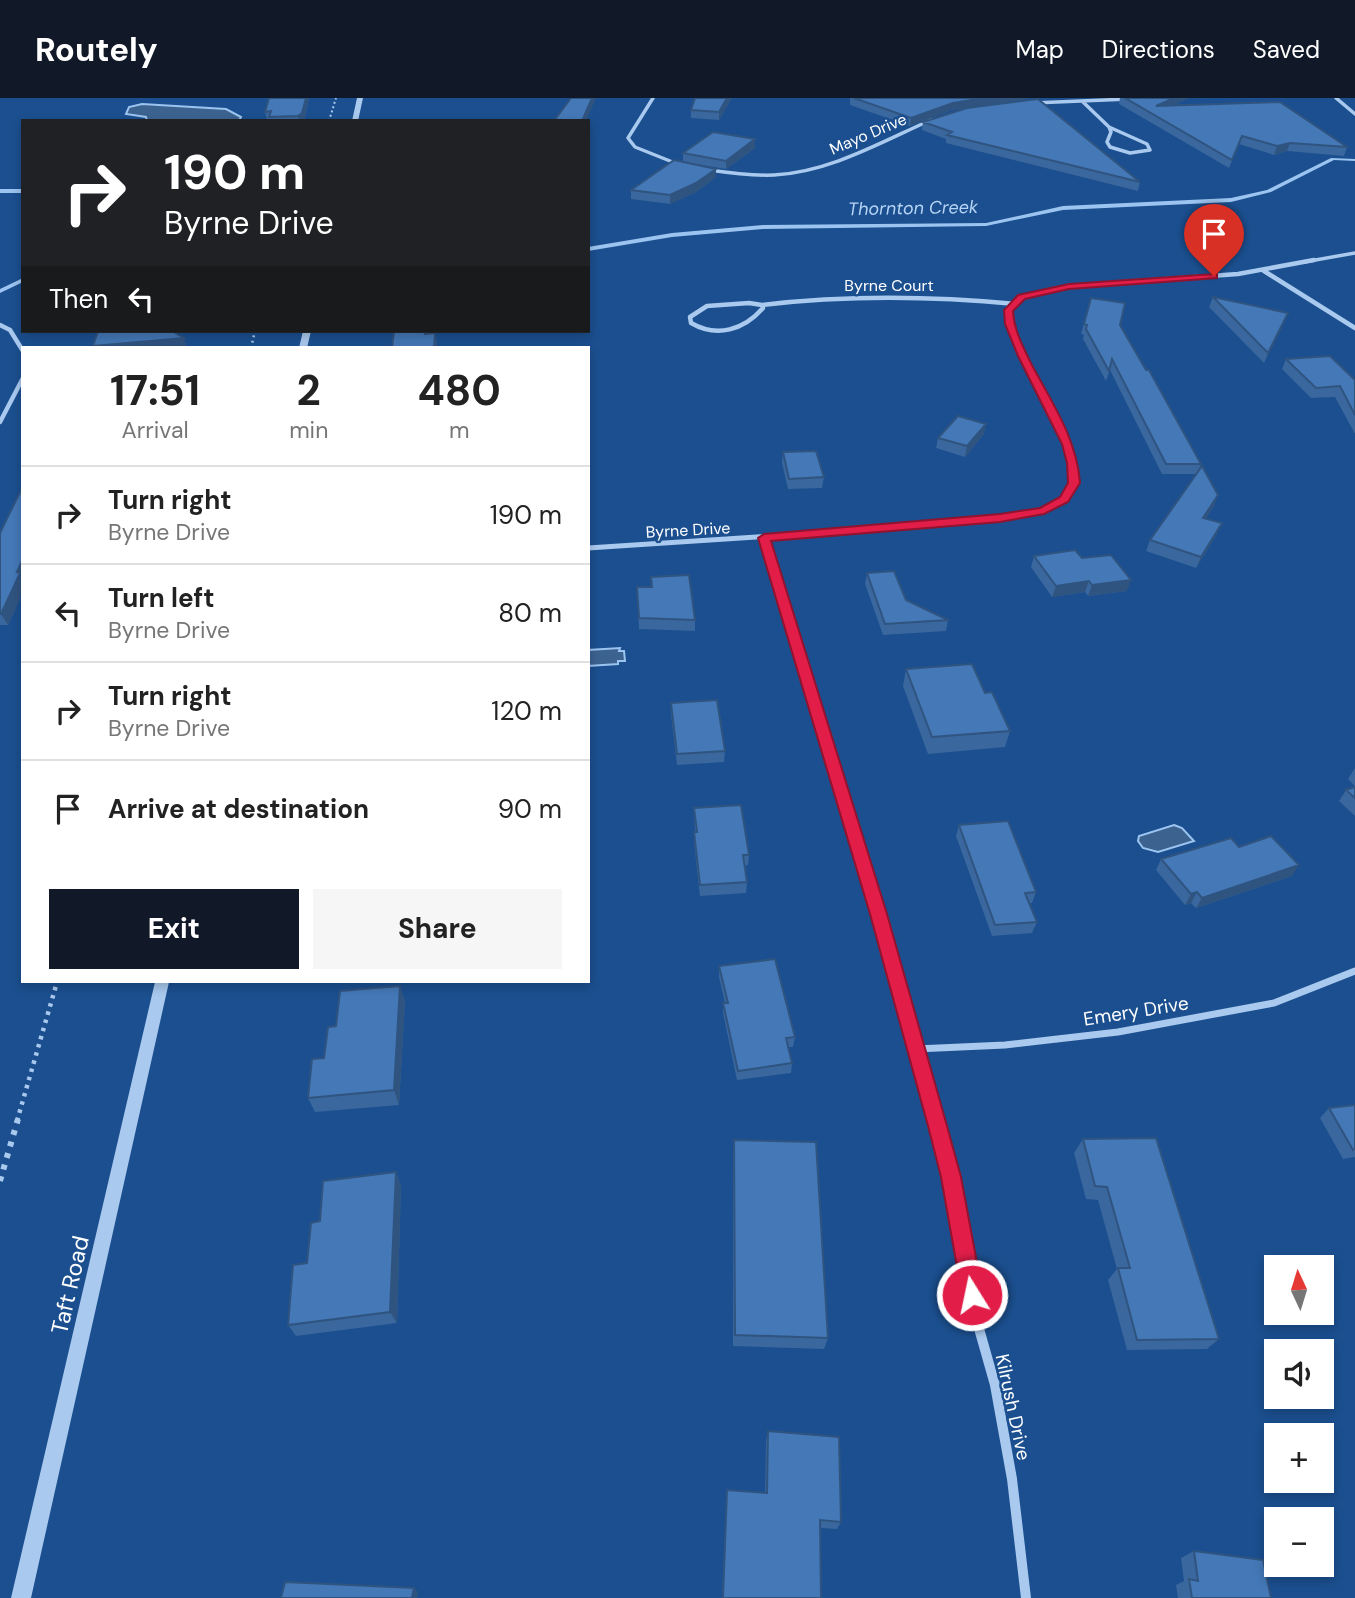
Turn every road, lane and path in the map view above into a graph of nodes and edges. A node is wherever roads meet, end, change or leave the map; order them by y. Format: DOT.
graph roads {
  1 [pos="336,98"];
  2 [pos="360,98"];
  3 [pos="653,98"];
  4 [pos="1336,98"];
  5 [pos="1133,99"];
  6 [pos="1082,101"];
  7 [pos="1027,104"];
  8 [pos="1355,114"];
  9 [pos="330,119"];
  10 [pos="355,119"];
  11 [pos="934,119"];
  12 [pos="1109,127"];
  13 [pos="691,169"];
  14 [pos="704,170"];
  15 [pos="1355,253"];
  16 [pos="1264,271"];
  17 [pos="1016,304"];
  18 [pos="762,305"];
  19 [pos="0,325"];
  20 [pos="1355,328"];
  21 [pos="21,348"];
  22 [pos="21,382"];
  23 [pos="14,396"];
  24 [pos="21,396"];
  25 [pos="0,422"];
  26 [pos="764,538"];
  27 [pos="590,548"];
  28 [pos="1355,971"];
  29 [pos="57,983"];
  30 [pos="162,983"];
  31 [pos="916,1049"];
  32 [pos="0,1181"];
  33 [pos="21,1598"];
  34 [pos="1026,1598"];
  1 -- 9 [label="path"];
  2 -- 10 [label="street"];
  3 -- 13 [label="street"];
  4 -- 8 [label="street"];
  5 -- 6 [label="street"];
  6 -- 7 [label="street"];
  6 -- 12 [label="street"];
  11 -- 14 [label="street, Mayo Drive"];
  12 -- 12 [label="street"];
  15 -- 16 [label="street"];
  16 -- 17 [label="street"];
  16 -- 20 [label="street"];
  17 -- 18 [label="street, Byrne Court"];
  17 -- 26 [label="street, Byrne Drive"];
  18 -- 18 [label="street, Byrne Court"];
  19 -- 21 [label="street"];
  22 -- 23 [label="street"];
  23 -- 24 [label="street"];
  23 -- 25 [label="street"];
  26 -- 27 [label="street, Byrne Drive"];
  26 -- 31 [label="street, Kilrush Drive"];
  28 -- 31 [label="street, Emery Drive"];
  29 -- 32 [label="path"];
  30 -- 33 [label="street, Taft Road"];
  31 -- 34 [label="street, Kilrush Drive"];
}
